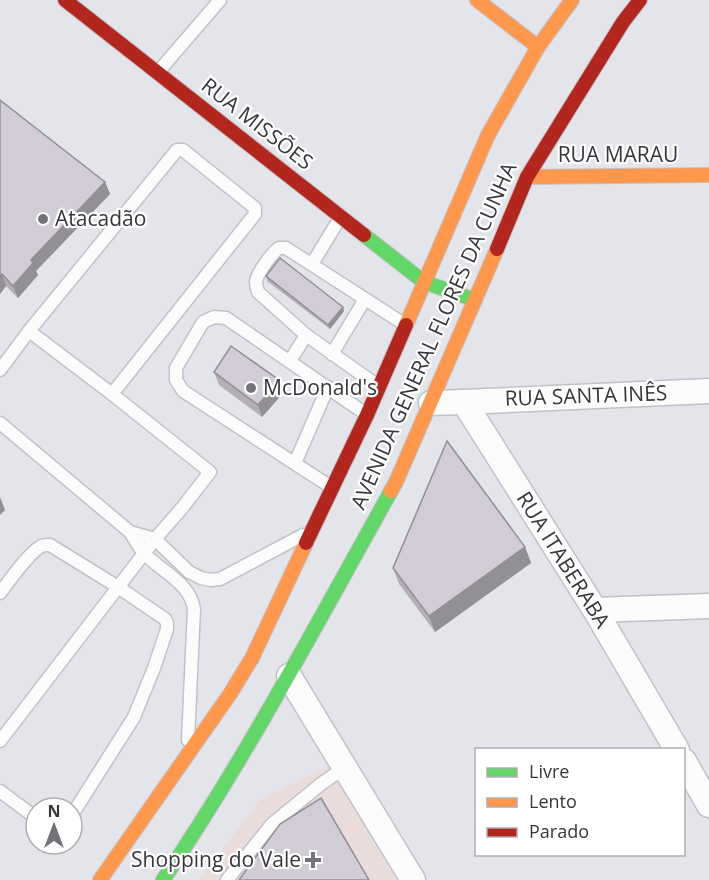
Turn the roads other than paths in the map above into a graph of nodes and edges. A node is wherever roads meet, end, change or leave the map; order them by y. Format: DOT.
graph roads {
  1 [pos="65,0"];
  2 [pos="220,0"];
  3 [pos="477,0"];
  4 [pos="572,0"];
  5 [pos="640,0"];
  6 [pos="538,47"];
  7 [pos="158,73"];
  8 [pos="709,175"];
  9 [pos="527,177"];
  10 [pos="341,217"];
  11 [pos="312,264"];
  12 [pos="424,282"];
  13 [pos="365,299"];
  14 [pos="475,300"];
  15 [pos="405,325"];
  16 [pos="29,331"];
  17 [pos="306,335"];
  18 [pos="332,354"];
  19 [pos="290,362"];
  20 [pos="0,370"];
  21 [pos="328,387"];
  22 [pos="379,387"];
  23 [pos="709,391"];
  24 [pos="112,394"];
  25 [pos="464,402"];
  26 [pos="430,403"];
  27 [pos="367,414"];
  28 [pos="0,423"];
  29 [pos="295,463"];
  30 [pos="332,488"];
  31 [pos="313,530"];
  32 [pos="130,532"];
  33 [pos="155,539"];
  34 [pos="144,553"];
  35 [pos="118,587"];
  36 [pos="0,593"];
  37 [pos="709,606"];
  38 [pos="595,610"];
  39 [pos="289,676"];
  40 [pos="2,735"];
  41 [pos="676,748"];
  42 [pos="187,755"];
  43 [pos="685,763"];
  44 [pos="344,768"];
  45 [pos="0,791"];
  46 [pos="84,796"];
  47 [pos="709,805"];
  48 [pos="24,809"];
  49 [pos="100,880"];
  50 [pos="163,880"];
  51 [pos="227,880"];
  52 [pos="413,880"];
  1 -- 7 [label="main road, RUA MISSÕES"];
  2 -- 7 [label="lane"];
  3 -- 6 [label="main road"];
  4 -- 6 [label="main road, AVENIDA GENERAL FLORES DA CUNHA"];
  5 -- 9 [label="main road, AVENIDA GENERAL FLORES DA CUNHA"];
  6 -- 12 [label="main road, AVENIDA GENERAL FLORES DA CUNHA"];
  7 -- 10 [label="main road, RUA MISSÕES"];
  8 -- 9 [label="main road, RUA MARAU"];
  9 -- 14 [label="main road, AVENIDA GENERAL FLORES DA CUNHA"];
  10 -- 11 [label="lane"];
  10 -- 12 [label="main road, RUA MISSÕES"];
  11 -- 13 [label="lane"];
  11 -- 17 [label="lane"];
  12 -- 14 [label="main road, RUA MISSÕES"];
  12 -- 15 [label="main road, AVENIDA GENERAL FLORES DA CUNHA"];
  13 -- 15 [label="lane"];
  13 -- 18 [label="lane"];
  14 -- 26 [label="main road, AVENIDA GENERAL FLORES DA CUNHA"];
  15 -- 22 [label="main road, AVENIDA GENERAL FLORES DA CUNHA"];
  16 -- 20 [label="lane"];
  16 -- 24 [label="lane"];
  16 -- 24 [label="lane"];
  17 -- 18 [label="lane"];
  17 -- 19 [label="lane"];
  18 -- 22 [label="lane"];
  19 -- 21 [label="lane"];
  19 -- 29 [label="lane"];
  21 -- 27 [label="lane"];
  21 -- 29 [label="lane"];
  22 -- 27 [label="main road, AVENIDA GENERAL FLORES DA CUNHA"];
  23 -- 25 [label="street, RUA SANTA INÊS"];
  24 -- 33 [label="lane"];
  25 -- 26 [label="street"];
  25 -- 38 [label="street, RUA ITABERABA"];
  26 -- 39 [label="main road, AVENIDA GENERAL FLORES DA CUNHA"];
  27 -- 30 [label="main road, AVENIDA GENERAL FLORES DA CUNHA"];
  28 -- 32 [label="lane"];
  29 -- 30 [label="lane"];
  30 -- 31 [label="main road, AVENIDA GENERAL FLORES DA CUNHA"];
  31 -- 33 [label="lane"];
  31 -- 42 [label="main road, AVENIDA GENERAL FLORES DA CUNHA"];
  32 -- 33 [label="lane"];
  32 -- 34 [label="lane"];
  33 -- 34 [label="lane"];
  34 -- 35 [label="lane"];
  34 -- 42 [label="lane"];
  35 -- 36 [label="lane"];
  35 -- 40 [label="lane"];
  35 -- 46 [label="lane"];
  37 -- 38 [label="street"];
  38 -- 41 [label="street, RUA ITABERABA"];
  39 -- 44 [label="street"];
  39 -- 50 [label="main road, AVENIDA GENERAL FLORES DA CUNHA"];
  42 -- 49 [label="main road, AVENIDA GENERAL FLORES DA CUNHA"];
  43 -- 47 [label="street"];
  44 -- 51 [label="lane"];
  44 -- 52 [label="street"];
  45 -- 48 [label="lane"];
}
